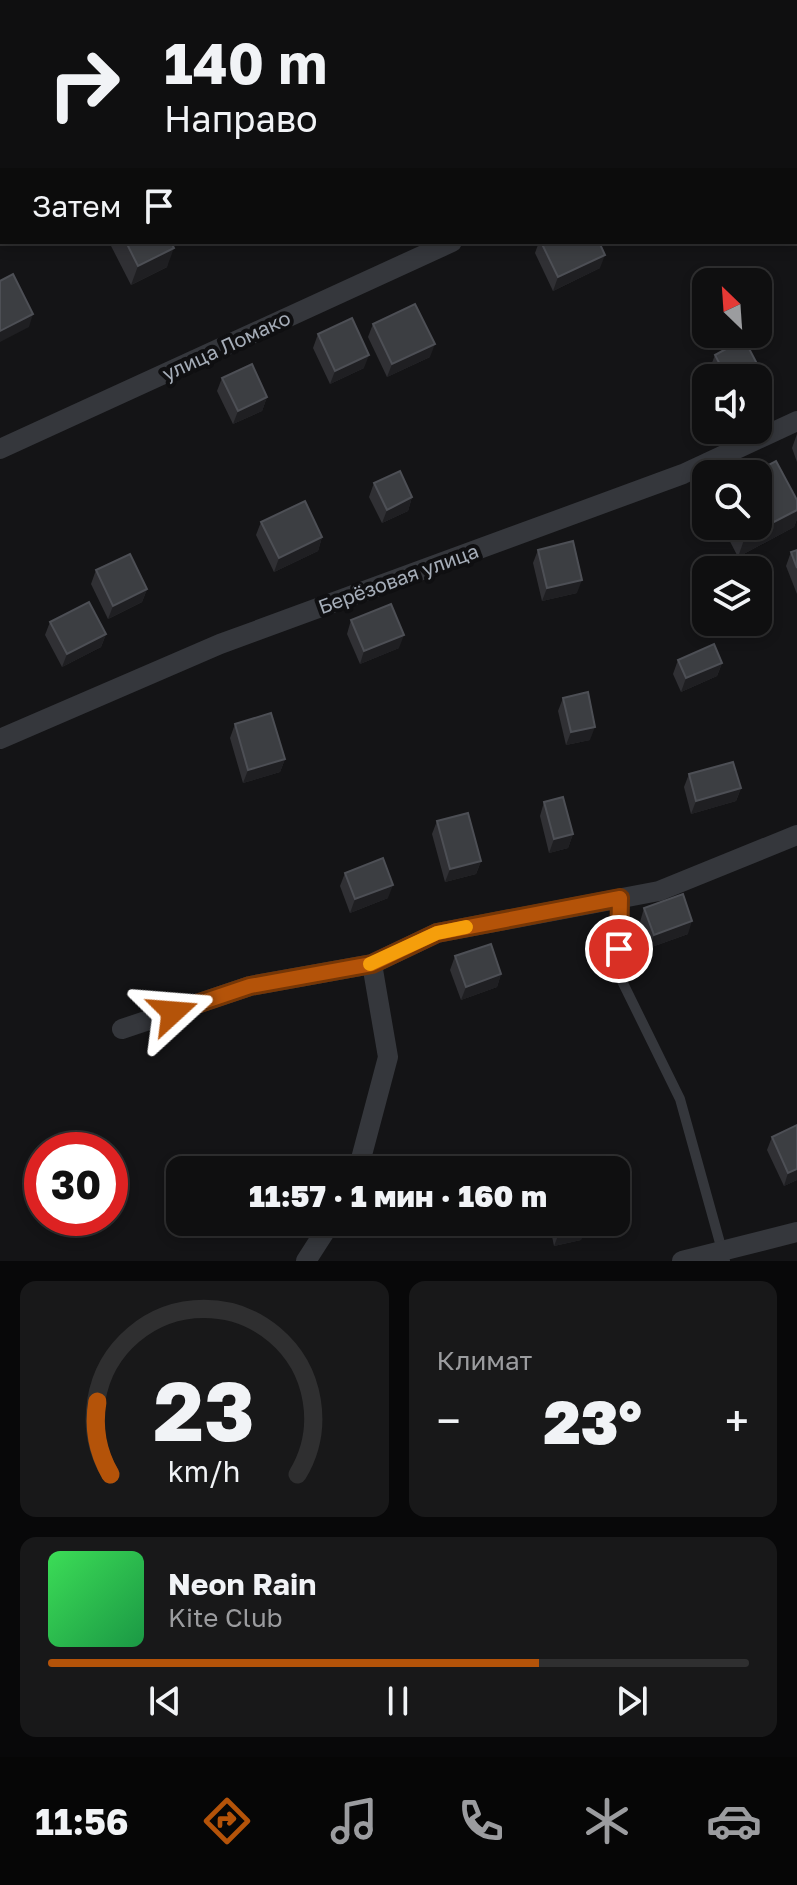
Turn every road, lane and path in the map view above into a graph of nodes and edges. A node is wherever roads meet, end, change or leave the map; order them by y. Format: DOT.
graph roads {
  1 [pos="448,244"];
  2 [pos="797,421"];
  3 [pos="0,449"];
  4 [pos="0,739"];
  5 [pos="797,835"];
  6 [pos="620,898"];
  7 [pos="372,964"];
  8 [pos="122,1029"];
  9 [pos="362,1156"];
  10 [pos="797,1232"];
  11 [pos="322,1236"];
  12 [pos="724,1256"];
  13 [pos="306,1261"];
  14 [pos="682,1261"];
  1 -- 3 [label="street, улица Ломако"];
  2 -- 4 [label="street, Берёзовая улица"];
  5 -- 6 [label="street"];
  6 -- 7 [label="street"];
  6 -- 12 [label="lane"];
  7 -- 8 [label="street"];
  7 -- 9 [label="street"];
  10 -- 12 [label="street"];
  11 -- 13 [label="street"];
  12 -- 14 [label="street"];
}
